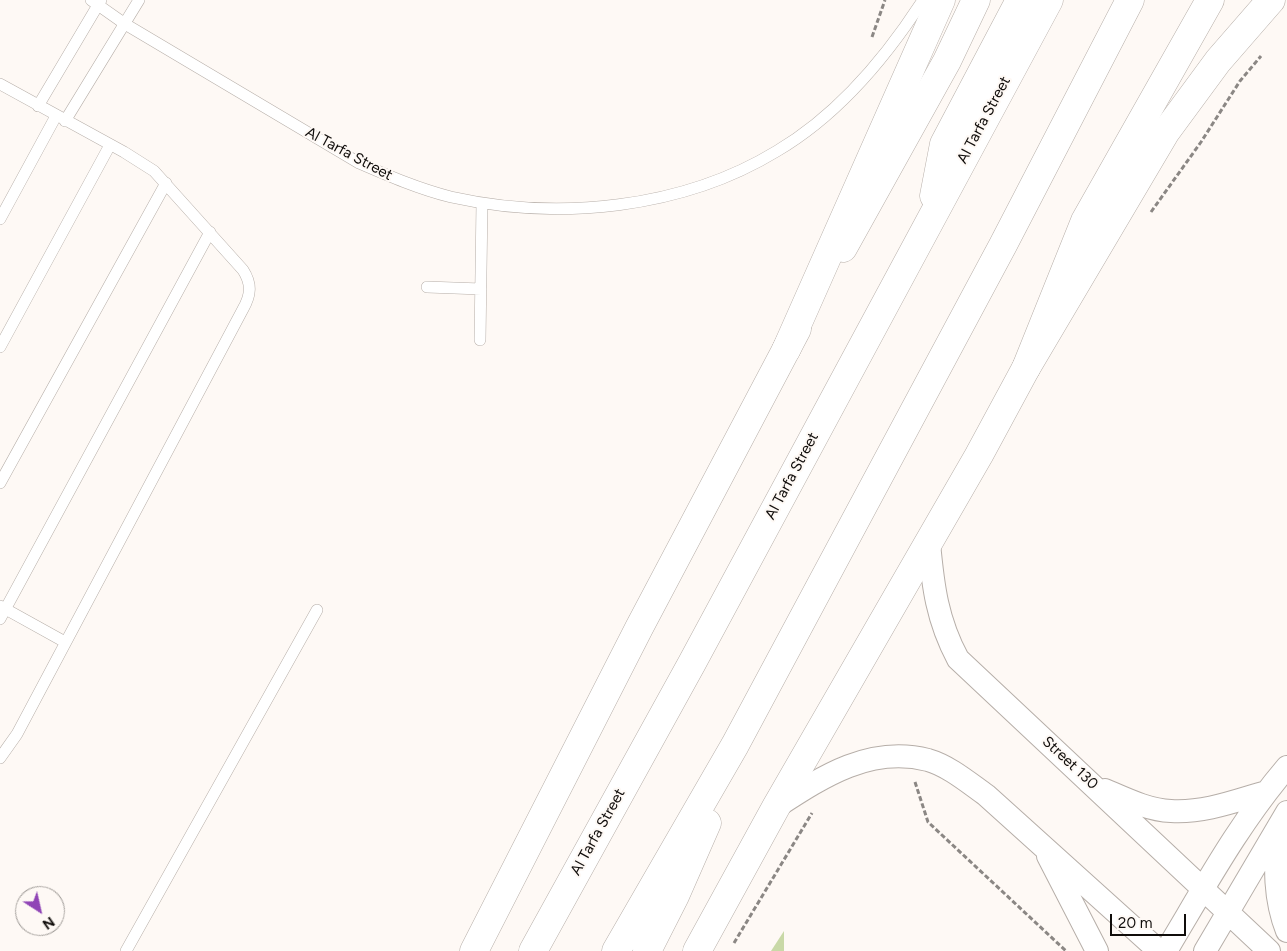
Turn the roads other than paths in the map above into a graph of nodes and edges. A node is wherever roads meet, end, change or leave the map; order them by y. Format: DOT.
graph roads {
  1 [pos="139,0"];
  2 [pos="923,0"];
  3 [pos="941,0"];
  4 [pos="976,0"];
  5 [pos="1020,0"];
  6 [pos="1048,0"];
  7 [pos="1130,0"];
  8 [pos="1210,0"];
  9 [pos="1271,0"];
  10 [pos="96,2"];
  11 [pos="125,24"];
  12 [pos="0,84"];
  13 [pos="38,106"];
  14 [pos="61,119"];
  15 [pos="110,145"];
  16 [pos="166,183"];
  17 [pos="482,203"];
  18 [pos="0,219"];
  19 [pos="928,226"];
  20 [pos="210,232"];
  21 [pos="427,287"];
  22 [pos="481,289"];
  23 [pos="480,340"];
  24 [pos="0,347"];
  25 [pos="786,350"];
  26 [pos="1026,368"];
  27 [pos="0,483"];
  28 [pos="928,543"];
  29 [pos="317,610"];
  30 [pos="2,611"];
  31 [pos="65,642"];
  32 [pos="735,744"];
  33 [pos="0,758"];
  34 [pos="1287,767"];
  35 [pos="1094,786"];
  36 [pos="1266,792"];
  37 [pos="776,807"];
  38 [pos="1283,820"];
  39 [pos="1043,846"];
  40 [pos="1202,890"];
  41 [pos="1228,913"];
  42 [pos="1287,931"];
  43 [pos="126,951"];
  44 [pos="474,951"];
  45 [pos="533,951"];
  46 [pos="616,951"];
  47 [pos="647,951"];
  48 [pos="697,951"];
  49 [pos="1097,951"];
  50 [pos="1160,951"];
  51 [pos="1166,951"];
  52 [pos="1205,951"];
  53 [pos="1269,951"];
  1 -- 11 [label="lane"];
  2 -- 17 [label="lane, Al Tarfa Street"];
  3 -- 25 [label="main road"];
  4 -- 25 [label="main road"];
  5 -- 19 [label="main road"];
  6 -- 19 [label="main road, Al Tarfa Street"];
  7 -- 32 [label="main road"];
  8 -- 26 [label="main road"];
  9 -- 26 [label="main road"];
  10 -- 11 [label="lane, Al Tarfa Street"];
  10 -- 13 [label="lane"];
  11 -- 14 [label="lane"];
  11 -- 17 [label="lane, Al Tarfa Street"];
  12 -- 13 [label="lane"];
  13 -- 14 [label="lane"];
  14 -- 15 [label="lane"];
  14 -- 18 [label="lane"];
  15 -- 16 [label="lane"];
  15 -- 24 [label="lane"];
  16 -- 20 [label="lane"];
  16 -- 27 [label="lane"];
  17 -- 22 [label="lane"];
  19 -- 45 [label="main road, Al Tarfa Street"];
  20 -- 30 [label="lane"];
  20 -- 31 [label="lane"];
  21 -- 22 [label="lane"];
  22 -- 23 [label="lane"];
  25 -- 44 [label="main road"];
  26 -- 28 [label="main road"];
  28 -- 35 [label="street, Street 130"];
  28 -- 37 [label="main road"];
  29 -- 43 [label="lane"];
  30 -- 31 [label="lane"];
  31 -- 33 [label="lane"];
  32 -- 46 [label="main road"];
  32 -- 47 [label="main road"];
  34 -- 36 [label="street"];
  35 -- 36 [label="street"];
  35 -- 40 [label="street, Street 130"];
  36 -- 40 [label="street"];
  37 -- 39 [label="street"];
  37 -- 48 [label="main road"];
  38 -- 41 [label="street"];
  38 -- 42 [label="street"];
  39 -- 49 [label="street"];
  39 -- 50 [label="street"];
  40 -- 41 [label="street, Street 130"];
  40 -- 51 [label="street"];
  41 -- 52 [label="street"];
  41 -- 53 [label="street, Street 130"];
}
